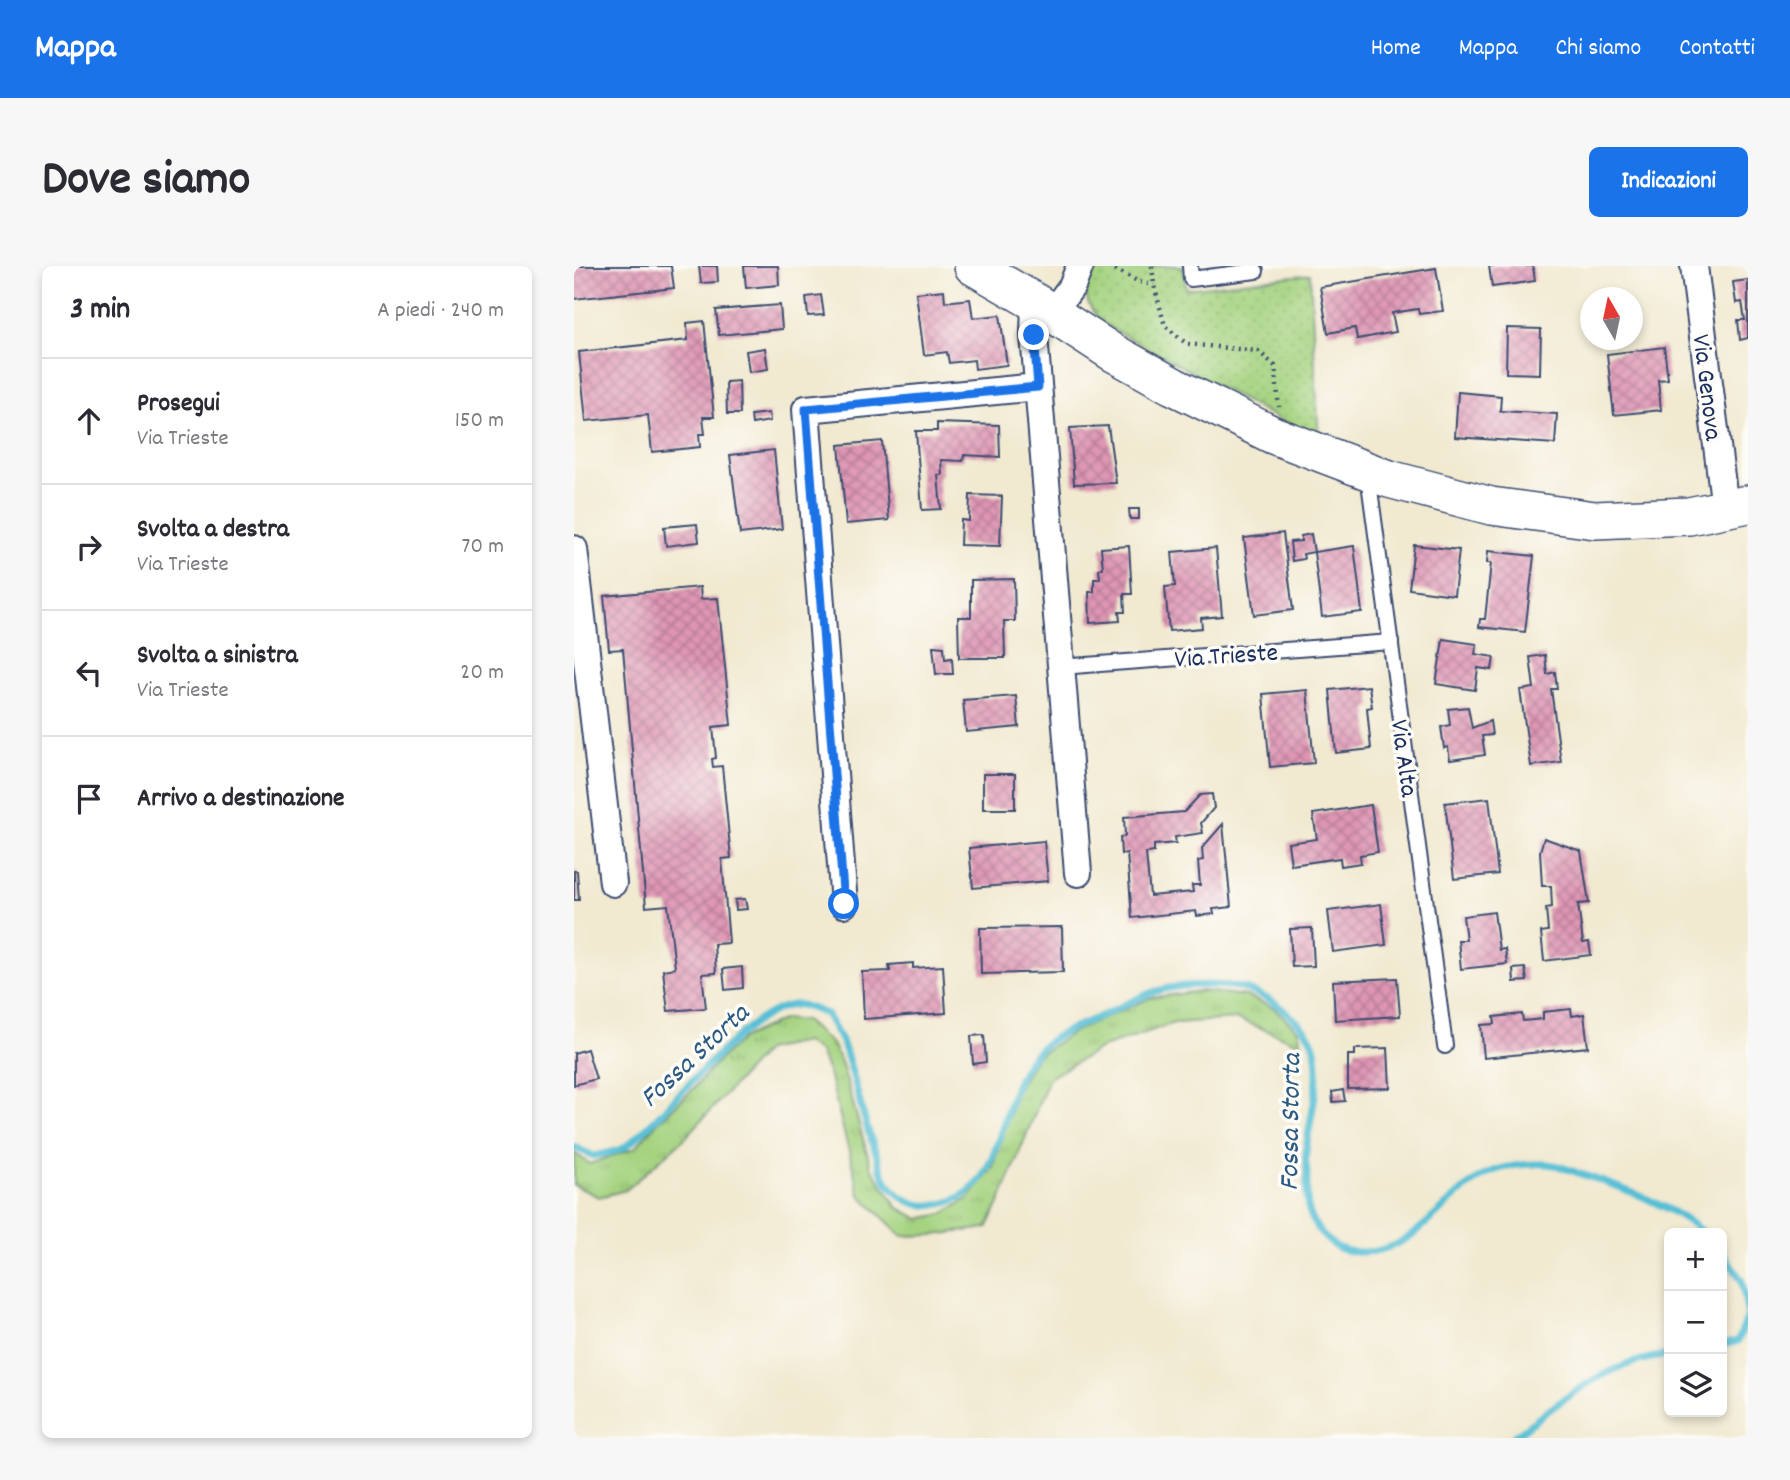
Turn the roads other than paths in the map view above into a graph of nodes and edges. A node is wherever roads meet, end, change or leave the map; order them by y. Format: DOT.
graph roads {
  1 [pos="973,266"];
  2 [pos="1080,266"];
  3 [pos="1190,266"];
  4 [pos="1694,266"];
  5 [pos="1256,271"];
  6 [pos="1043,307"];
  7 [pos="1038,387"];
  8 [pos="1368,470"];
  9 [pos="1736,506"];
  10 [pos="575,561"];
  11 [pos="1391,642"];
  12 [pos="1060,667"];
  13 [pos="1078,873"];
  14 [pos="613,883"];
  15 [pos="844,904"];
  16 [pos="1445,1046"];
  1 -- 6 [label="main road"];
  2 -- 6 [label="street"];
  3 -- 5 [label="lane"];
  4 -- 9 [label="street, Via Genova"];
  6 -- 7 [label="street"];
  6 -- 8 [label="main road"];
  7 -- 12 [label="street"];
  7 -- 15 [label="street"];
  8 -- 9 [label="main road"];
  8 -- 11 [label="lane, Via Alta"];
  10 -- 14 [label="street"];
  11 -- 12 [label="lane, Via Trieste"];
  11 -- 16 [label="lane, Via Alta"];
  12 -- 13 [label="street"];
}
